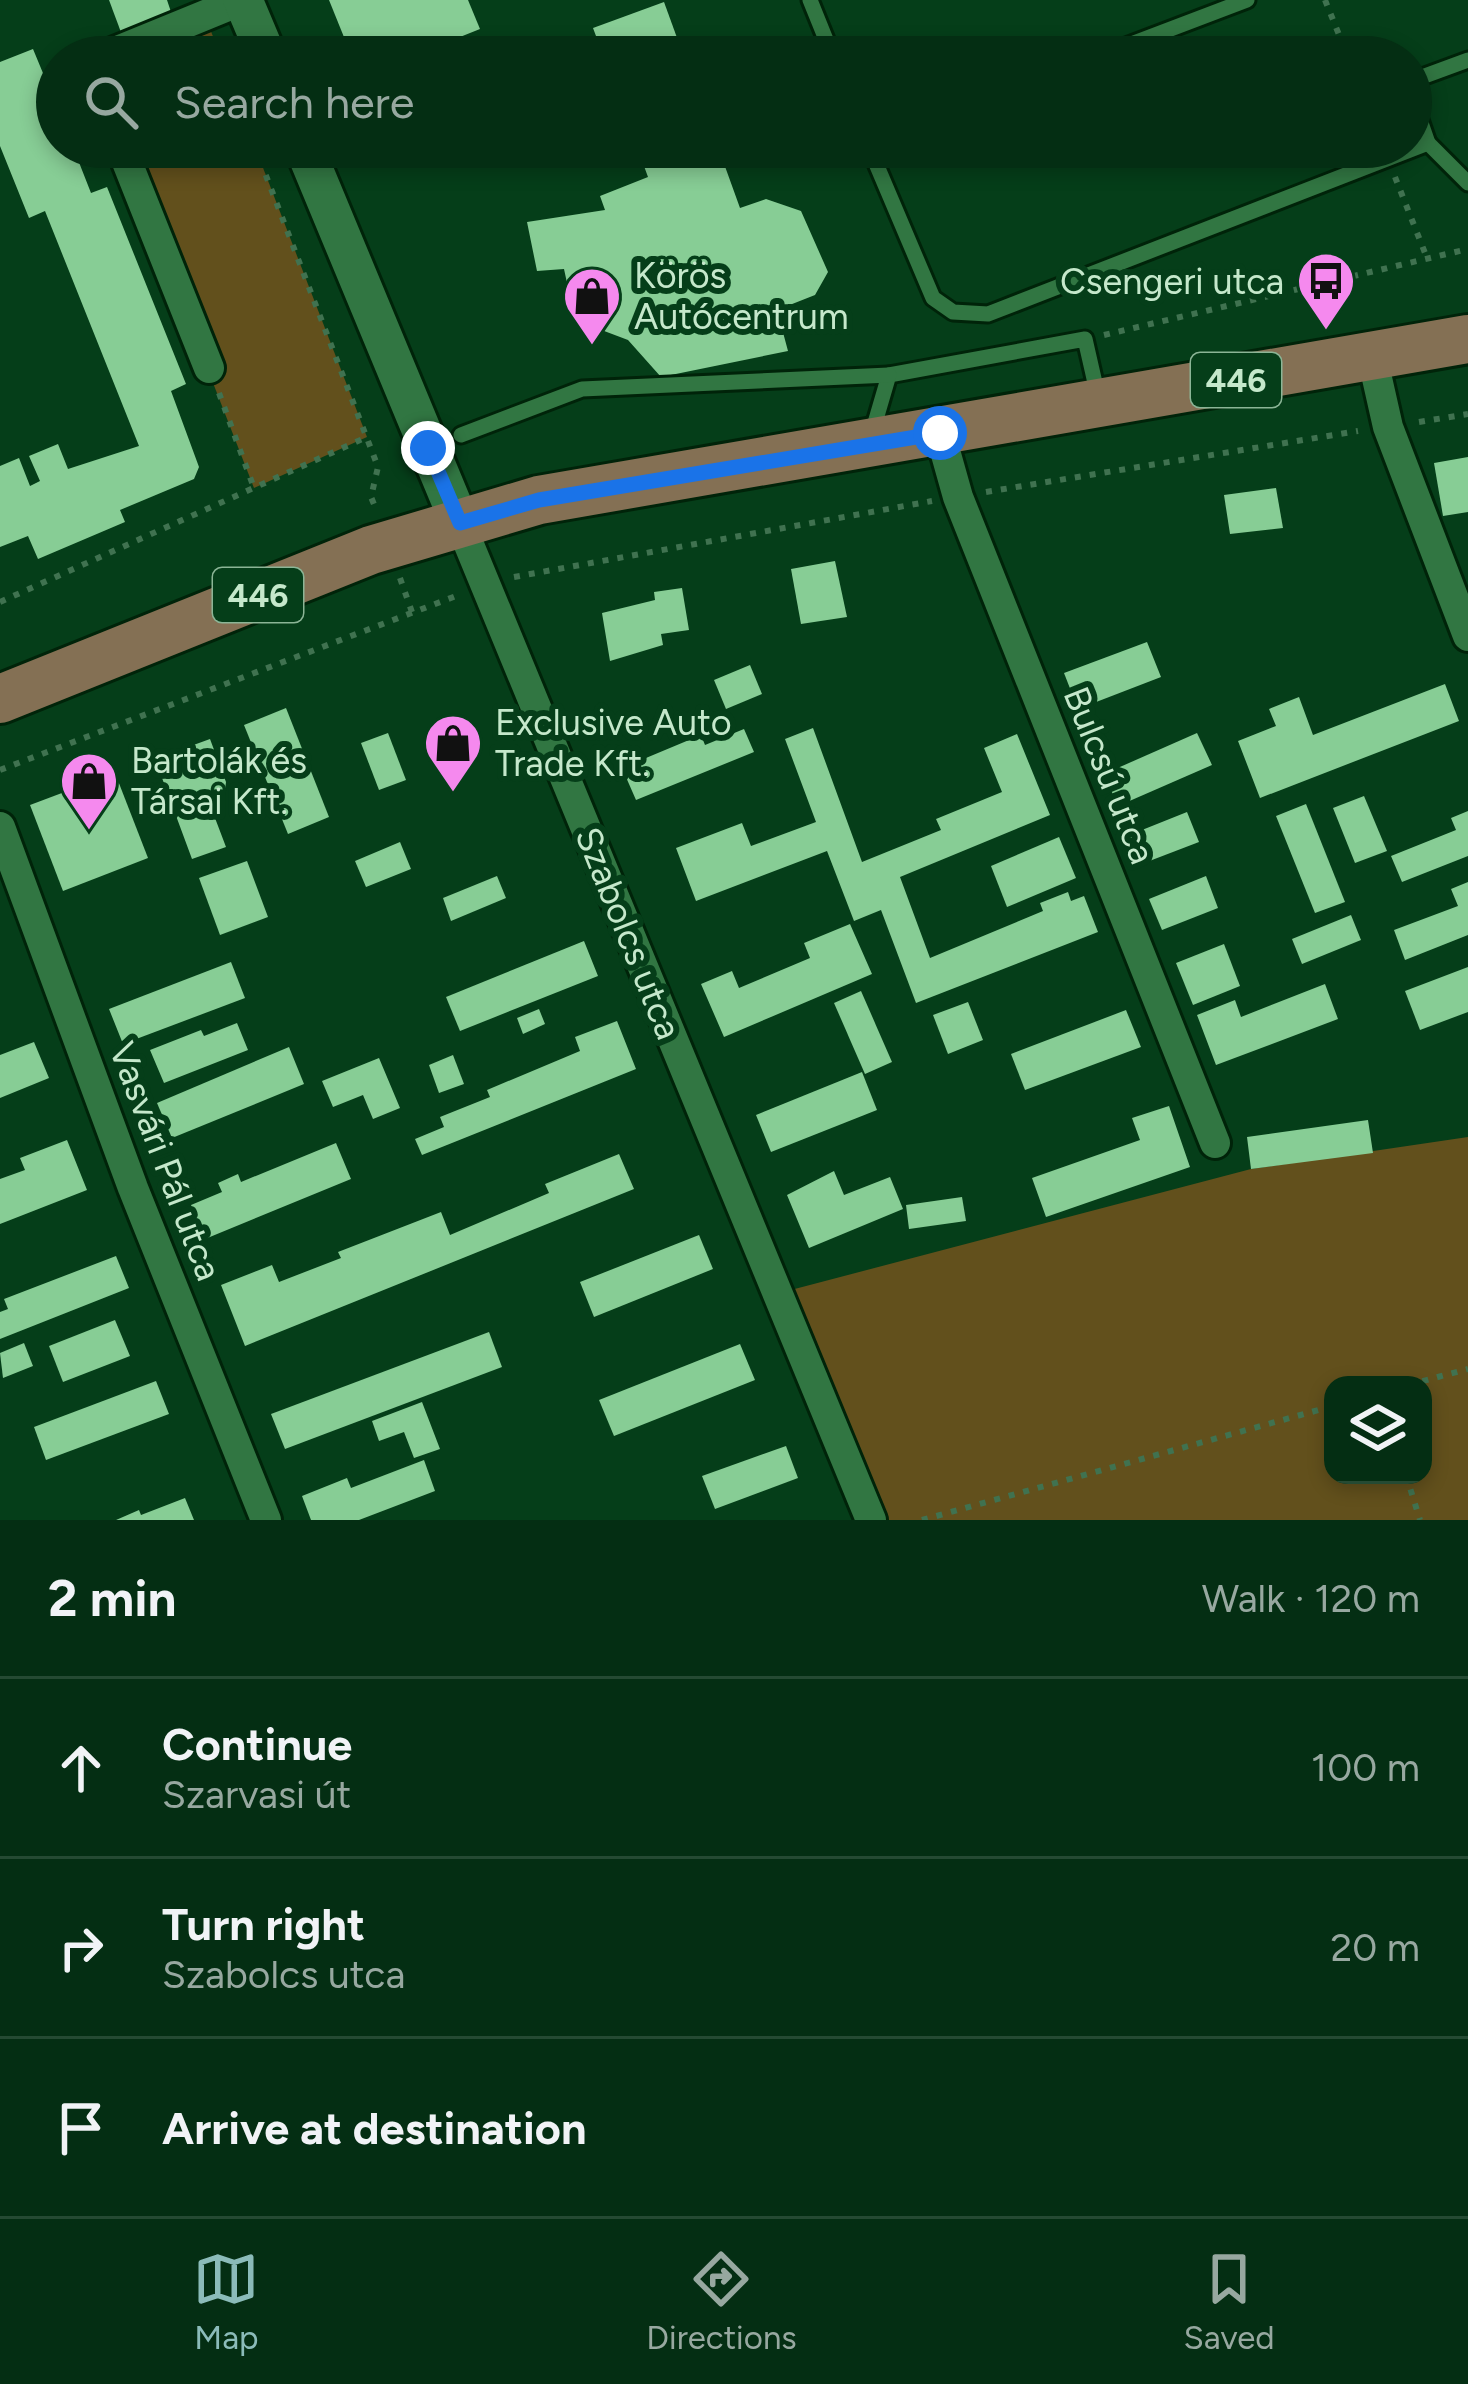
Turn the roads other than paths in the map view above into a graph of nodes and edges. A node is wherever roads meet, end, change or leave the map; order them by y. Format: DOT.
graph roads {
  1 [pos="243,0"];
  2 [pos="810,0"];
  3 [pos="1247,0"];
  4 [pos="155,36"];
  5 [pos="258,36"];
  6 [pos="824,36"];
  7 [pos="1152,36"];
  8 [pos="1468,60"];
  9 [pos="1432,73"];
  10 [pos="1432,147"];
  11 [pos="129,168"];
  12 [pos="313,168"];
  13 [pos="878,168"];
  14 [pos="1371,168"];
  15 [pos="1468,183"];
  16 [pos="1468,339"];
  17 [pos="1372,356"];
  18 [pos="209,368"];
  19 [pos="889,375"];
  20 [pos="1100,405"];
  21 [pos="940,433"];
  22 [pos="460,435"];
  23 [pos="868,446"];
  24 [pos="460,523"];
  25 [pos="1468,636"];
  26 [pos="0,699"];
  27 [pos="0,827"];
  28 [pos="1215,1143"];
  29 [pos="266,1520"];
  30 [pos="871,1520"];
  1 -- 4 [label="street"];
  1 -- 5 [label="street"];
  2 -- 6 [label="lane"];
  3 -- 7 [label="lane"];
  8 -- 9 [label="lane"];
  10 -- 15 [label="lane"];
  11 -- 18 [label="street"];
  12 -- 24 [label="street, Szabolcs utca"];
  13 -- 14 [label="lane"];
  16 -- 17 [label="main road, 446"];
  17 -- 20 [label="main road, 446"];
  17 -- 25 [label="street"];
  19 -- 20 [label="lane"];
  19 -- 22 [label="lane"];
  19 -- 23 [label="lane"];
  20 -- 21 [label="main road, 446"];
  21 -- 23 [label="main road, 446"];
  21 -- 28 [label="street, Bulcsú utca"];
  23 -- 24 [label="main road, 446"];
  24 -- 26 [label="main road, 446"];
  24 -- 30 [label="street, Szabolcs utca"];
  27 -- 29 [label="street, Vasvári Pál utca"];
}
